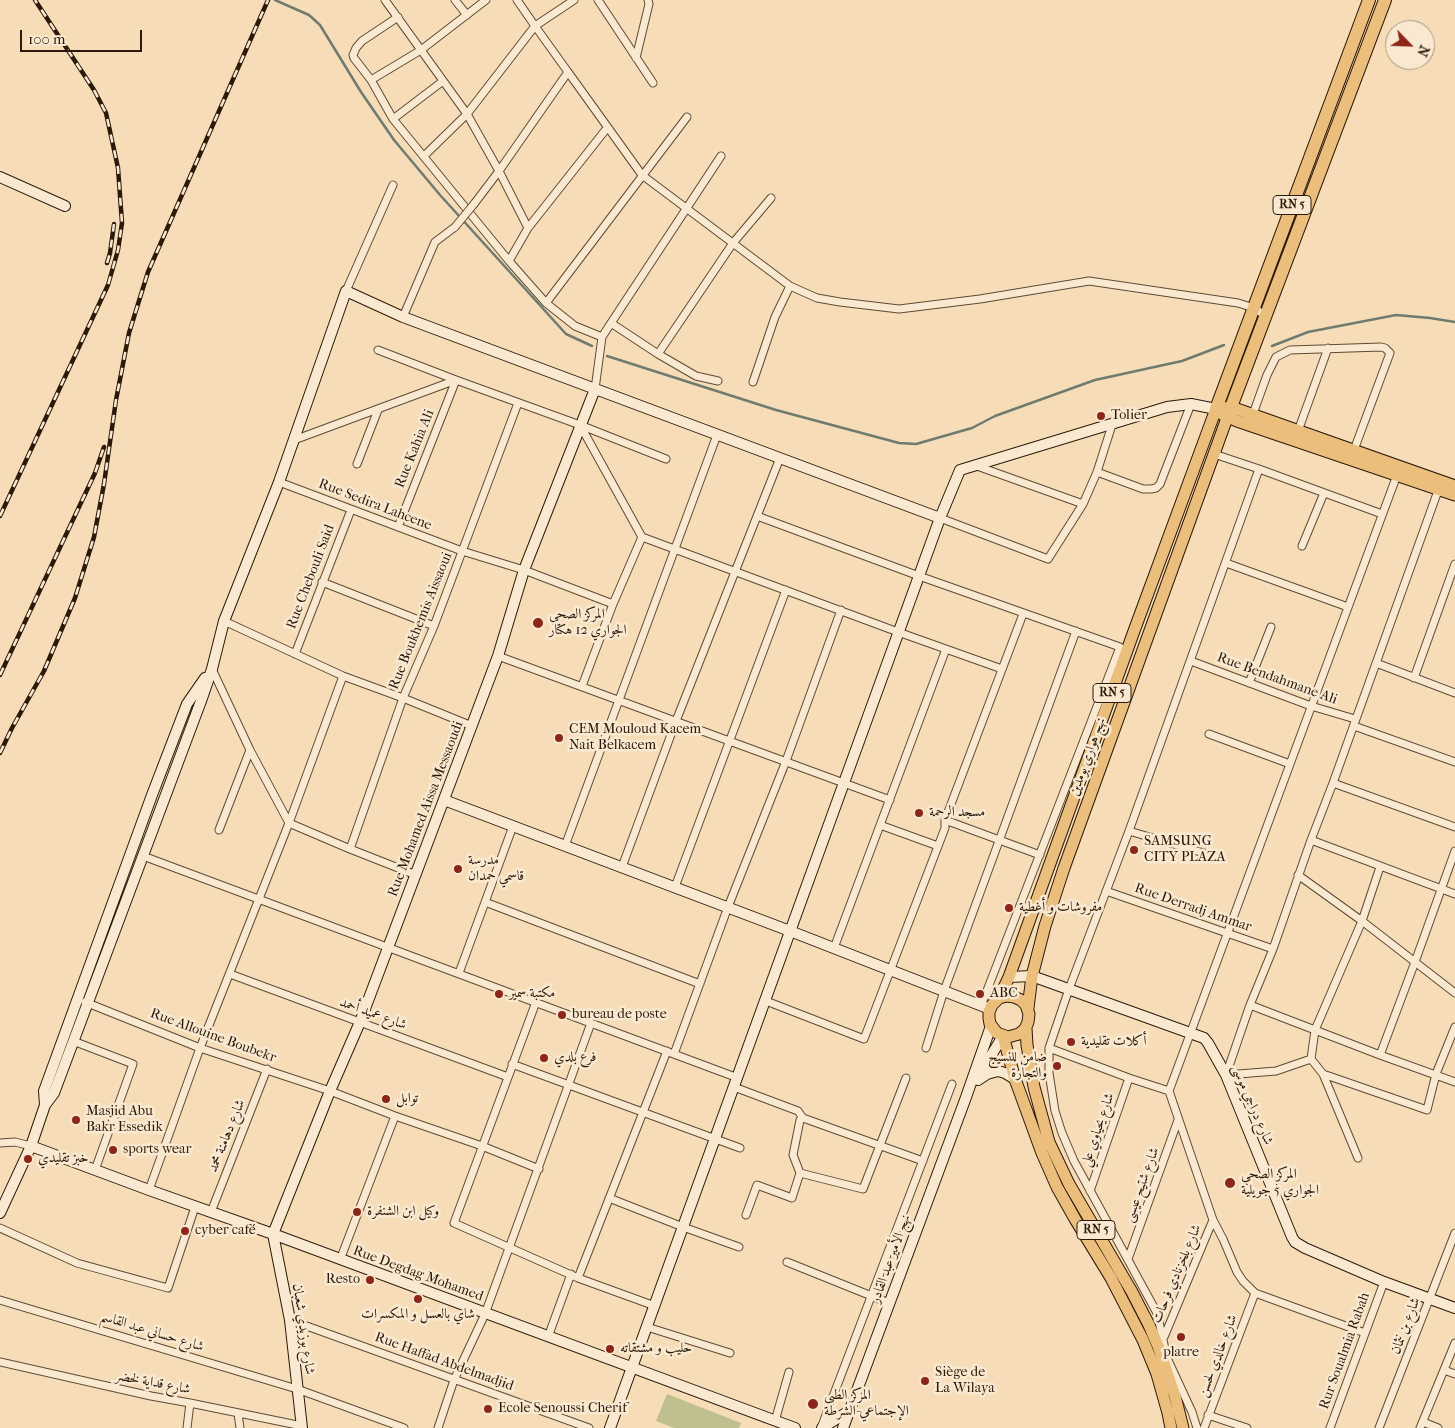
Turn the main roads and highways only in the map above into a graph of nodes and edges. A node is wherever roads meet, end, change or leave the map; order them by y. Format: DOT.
graph roads {
  1 [pos="1368,0"];
  2 [pos="1385,0"];
  3 [pos="1271,260"];
  4 [pos="1286,265"];
  5 [pos="1216,409"];
  6 [pos="1229,412"];
  7 [pos="1440,485"];
  8 [pos="1455,486"];
  9 [pos="1455,495"];
  10 [pos="999,998"];
  11 [pos="1028,1008"];
  12 [pos="1026,1028"];
  13 [pos="1003,1036"];
  14 [pos="1171,1428"];
  15 [pos="1183,1428"];
  1 -- 3 [label="highway, RN 5"];
  2 -- 4 [label="highway, RN 5"];
  3 -- 4 [label="highway"];
  3 -- 5 [label="highway, RN 5"];
  4 -- 6 [label="highway, RN 5"];
  5 -- 6 [label="main road"];
  5 -- 10 [label="main road, نهج هواري بومدين / RN 5"];
  6 -- 7 [label="main road"];
  6 -- 7 [label="main road"];
  6 -- 11 [label="main road, نهج هواري بومدين / RN 5"];
  7 -- 8 [label="main road"];
  7 -- 9 [label="main road"];
  10 -- 11 [label="main road"];
  10 -- 13 [label="main road"];
  11 -- 12 [label="main road"];
  12 -- 13 [label="main road"];
  12 -- 15 [label="main road, RN 5"];
  13 -- 14 [label="main road, RN 5"];
}
